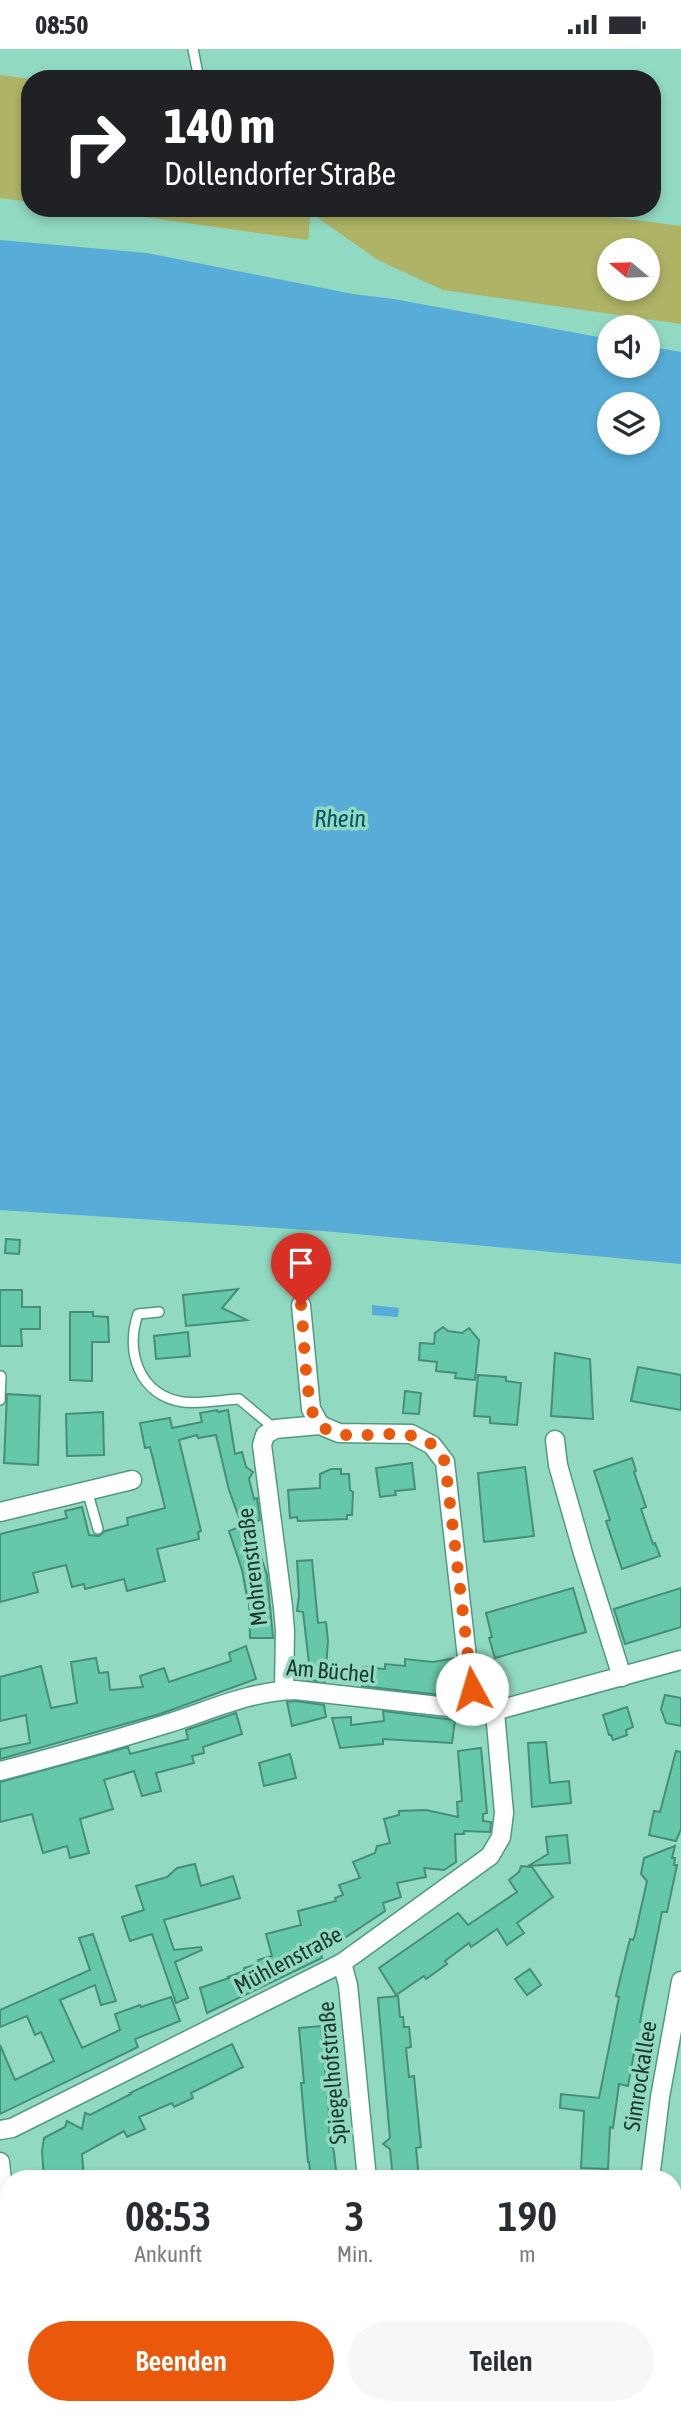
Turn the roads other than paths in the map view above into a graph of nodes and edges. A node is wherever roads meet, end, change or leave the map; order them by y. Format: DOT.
graph roads {
  1 [pos="193,49"];
  2 [pos="197,70"];
  3 [pos="301,1305"];
  4 [pos="159,1312"];
  5 [pos="1,1376"];
  6 [pos="0,1400"];
  7 [pos="320,1425"];
  8 [pos="269,1434"];
  9 [pos="555,1440"];
  10 [pos="132,1480"];
  11 [pos="87,1490"];
  12 [pos="0,1512"];
  13 [pos="98,1529"];
  14 [pos="681,1660"];
  15 [pos="622,1677"];
  16 [pos="284,1690"];
  17 [pos="473,1711"];
  18 [pos="495,1712"];
  19 [pos="0,1771"];
  20 [pos="342,1963"];
  21 [pos="681,1981"];
  22 [pos="0,2130"];
  23 [pos="366,2170"];
  24 [pos="651,2170"];
  1 -- 2 [label="lane"];
  3 -- 7 [label="street"];
  4 -- 8 [label="lane"];
  5 -- 6 [label="lane"];
  7 -- 8 [label="street"];
  7 -- 17 [label="street"];
  8 -- 16 [label="street, Mohrenstraße"];
  9 -- 15 [label="street"];
  10 -- 11 [label="street"];
  11 -- 12 [label="street"];
  11 -- 13 [label="lane"];
  14 -- 15 [label="street, Am Büchel"];
  15 -- 18 [label="street, Am Büchel"];
  16 -- 17 [label="street, Am Büchel"];
  16 -- 19 [label="street, Am Büchel"];
  17 -- 18 [label="street, Am Büchel"];
  18 -- 20 [label="street, Mühlenstraße"];
  20 -- 22 [label="street, Mühlenstraße"];
  20 -- 23 [label="street, Spiegelhofstraße"];
  21 -- 24 [label="street, Simrockallee"];
}
